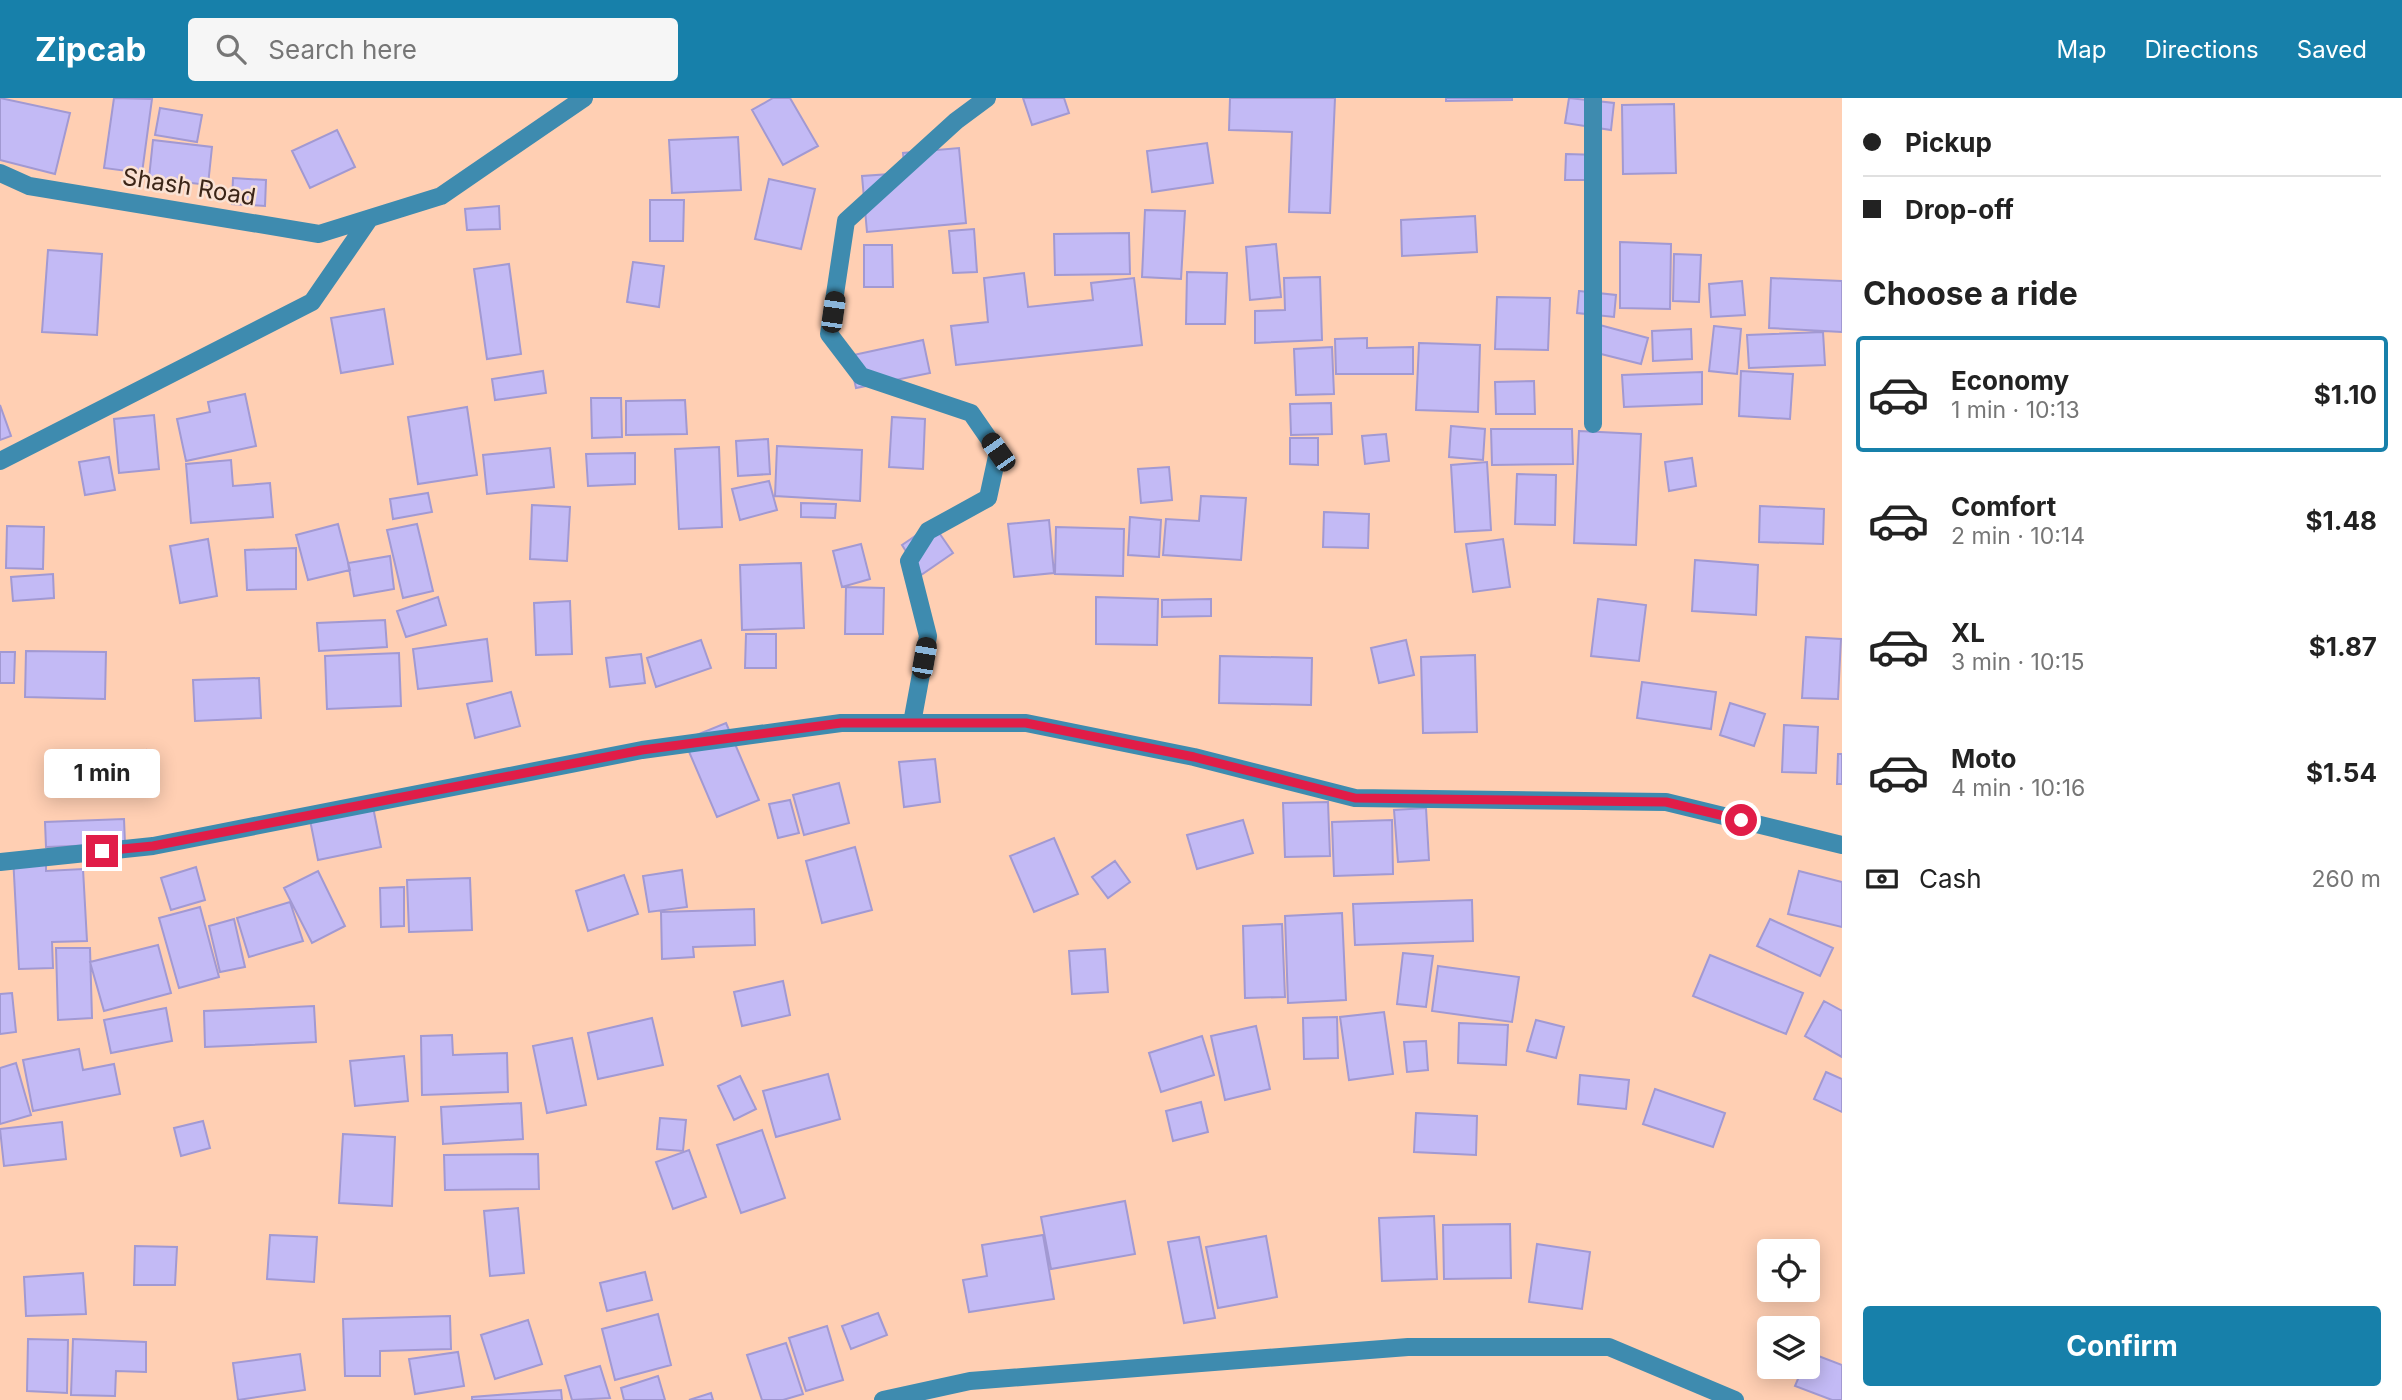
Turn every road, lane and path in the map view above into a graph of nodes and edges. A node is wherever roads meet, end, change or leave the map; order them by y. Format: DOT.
graph roads {
  1 [pos="584,98"];
  2 [pos="987,98"];
  3 [pos="1593,98"];
  4 [pos="0,173"];
  5 [pos="370,218"];
  6 [pos="1593,424"];
  7 [pos="0,461"];
  8 [pos="912,723"];
  9 [pos="1842,845"];
  10 [pos="0,862"];
  11 [pos="883,1400"];
  12 [pos="1735,1400"];
  1 -- 5 [label="street, Shash Road"];
  2 -- 8 [label="street"];
  3 -- 6 [label="street"];
  4 -- 5 [label="street, Shash Road"];
  5 -- 7 [label="street"];
  8 -- 9 [label="street"];
  8 -- 10 [label="street"];
  11 -- 12 [label="street"];
}
